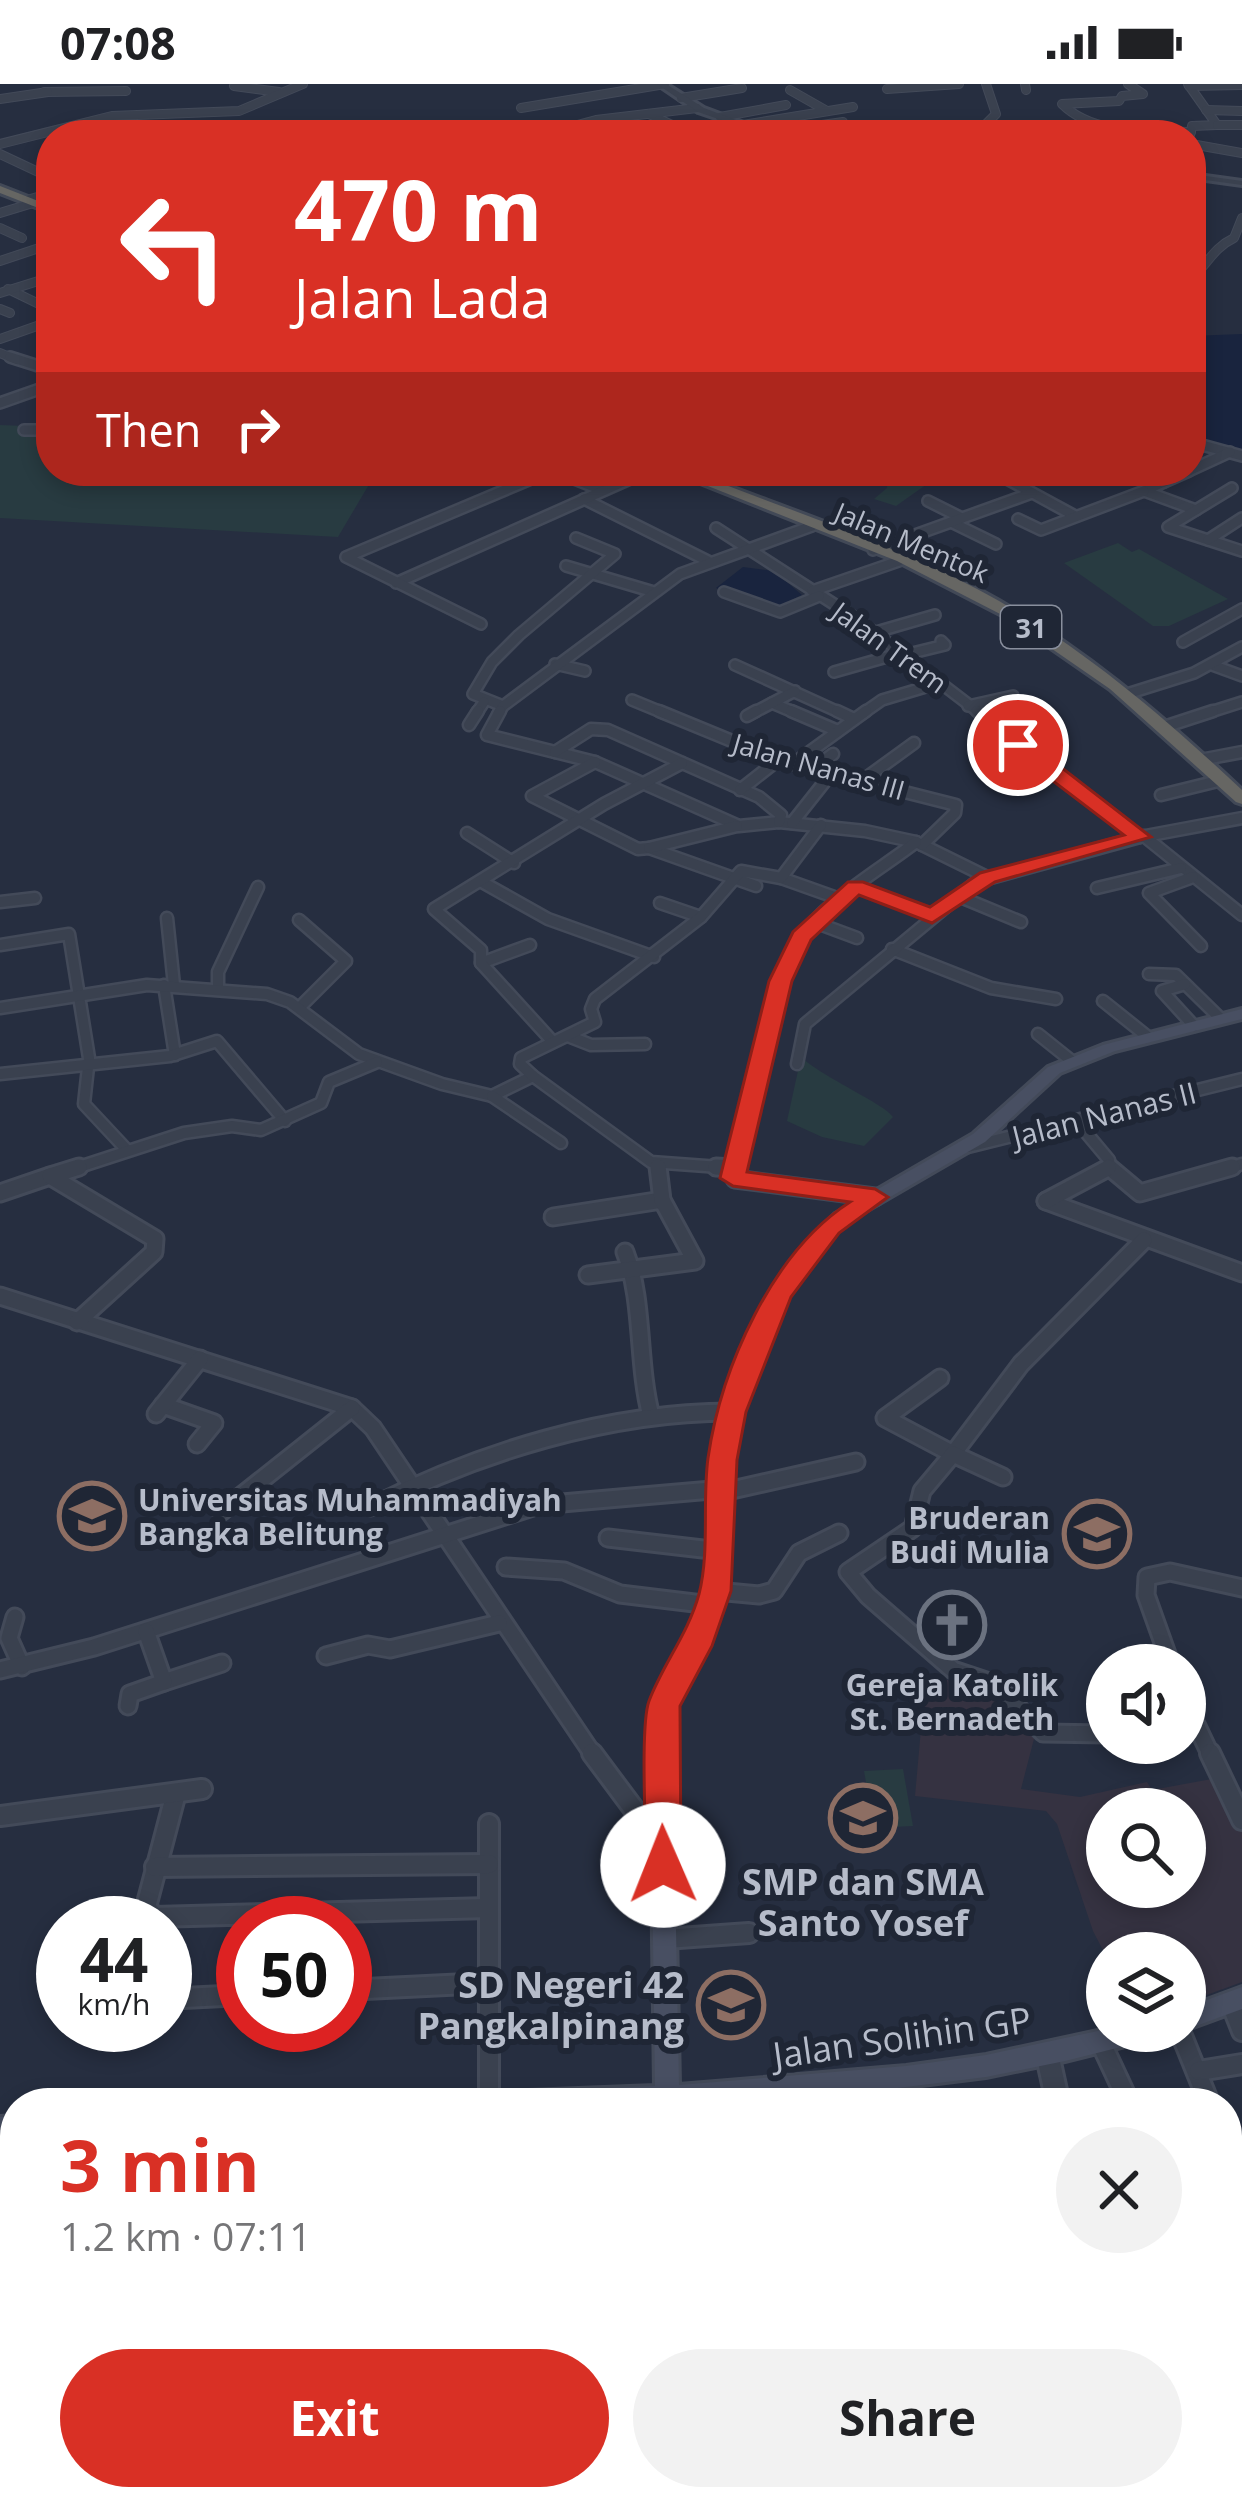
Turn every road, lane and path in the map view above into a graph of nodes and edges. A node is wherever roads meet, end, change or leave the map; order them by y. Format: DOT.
graph roads {
  1 [pos="75,84"];
  2 [pos="303,84"];
  3 [pos="663,84"];
  4 [pos="959,84"];
  5 [pos="986,84"];
  6 [pos="1151,84"];
  7 [pos="1130,85"];
  8 [pos="1189,85"];
  9 [pos="1242,85"];
  10 [pos="234,86"];
  11 [pos="742,88"];
  12 [pos="887,89"];
  13 [pos="790,90"];
  14 [pos="126,91"];
  15 [pos="44,92"];
  16 [pos="100,92"];
  17 [pos="279,92"];
  18 [pos="681,98"];
  19 [pos="0,100"];
  20 [pos="1231,102"];
  21 [pos="785,105"];
  22 [pos="1242,106"];
  23 [pos="698,107"];
  24 [pos="853,107"];
  25 [pos="521,108"];
  26 [pos="1206,110"];
  27 [pos="154,111"];
  28 [pos="826,111"];
  29 [pos="650,114"];
  30 [pos="720,117"];
  31 [pos="68,120"];
  32 [pos="606,120"];
  33 [pos="662,120"];
  34 [pos="729,120"];
  35 [pos="773,120"];
  36 [pos="989,120"];
  37 [pos="1090,120"];
  38 [pos="1242,124"];
  39 [pos="1206,125"];
  40 [pos="1217,125"];
  41 [pos="36,131"];
  42 [pos="4,142"];
  43 [pos="1206,147"];
  44 [pos="1242,153"];
  45 [pos="0,154"];
  46 [pos="36,171"];
  47 [pos="1206,177"];
  48 [pos="1241,182"];
  49 [pos="0,189"];
  50 [pos="36,199"];
  51 [pos="30,201"];
  52 [pos="36,204"];
  53 [pos="0,213"];
  54 [pos="1242,218"];
  55 [pos="0,228"];
  56 [pos="22,238"];
  57 [pos="1238,238"];
  58 [pos="36,249"];
  59 [pos="0,261"];
  60 [pos="1206,266"];
  61 [pos="36,281"];
  62 [pos="3,289"];
  63 [pos="36,303"];
  64 [pos="0,309"];
  65 [pos="10,314"];
  66 [pos="36,327"];
  67 [pos="0,338"];
  68 [pos="0,352"];
  69 [pos="36,366"];
  70 [pos="36,391"];
  71 [pos="0,404"];
  72 [pos="24,430"];
  73 [pos="36,430"];
  74 [pos="1206,446"];
  75 [pos="1230,452"];
  76 [pos="1242,455"];
  77 [pos="1206,463"];
  78 [pos="513,486"];
  79 [pos="590,486"];
  80 [pos="612,486"];
  81 [pos="715,486"];
  82 [pos="1020,486"];
  83 [pos="1155,486"];
  84 [pos="1232,488"];
  85 [pos="602,490"];
  86 [pos="1144,491"];
  87 [pos="1032,493"];
  88 [pos="584,499"];
  89 [pos="928,501"];
  90 [pos="1196,510"];
  91 [pos="1075,516"];
  92 [pos="1242,518"];
  93 [pos="1018,519"];
  94 [pos="957,520"];
  95 [pos="812,526"];
  96 [pos="716,528"];
  97 [pos="1242,536"];
  98 [pos="576,538"];
  99 [pos="1208,540"];
  100 [pos="996,544"];
  101 [pos="753,545"];
  102 [pos="1228,546"];
  103 [pos="873,550"];
  104 [pos="1242,550"];
  105 [pos="708,561"];
  106 [pos="899,561"];
  107 [pos="566,566"];
  108 [pos="588,575"];
  109 [pos="396,583"];
  110 [pos="654,592"];
  111 [pos="724,592"];
  112 [pos="816,594"];
  113 [pos="1242,596"];
  114 [pos="1242,608"];
  115 [pos="935,616"];
  116 [pos="481,624"];
  117 [pos="876,632"];
  118 [pos="941,640"];
  119 [pos="1184,642"];
  120 [pos="1242,647"];
  121 [pos="942,654"];
  122 [pos="905,656"];
  123 [pos="555,664"];
  124 [pos="734,664"];
  125 [pos="1212,665"];
  126 [pos="585,671"];
  127 [pos="834,672"];
  128 [pos="1242,676"];
  129 [pos="939,683"];
  130 [pos="795,691"];
  131 [pos="1126,694"];
  132 [pos="1013,696"];
  133 [pos="632,700"];
  134 [pos="484,702"];
  135 [pos="1242,702"];
  136 [pos="772,703"];
  137 [pos="502,706"];
  138 [pos="968,706"];
  139 [pos="1040,713"];
  140 [pos="747,716"];
  141 [pos="854,719"];
  142 [pos="988,721"];
  143 [pos="469,724"];
  144 [pos="1164,727"];
  145 [pos="838,731"];
  146 [pos="914,743"];
  147 [pos="555,752"];
  148 [pos="1242,752"];
  149 [pos="833,754"];
  150 [pos="778,760"];
  151 [pos="1201,760"];
  152 [pos="595,762"];
  153 [pos="682,764"];
  154 [pos="793,764"];
  155 [pos="812,770"];
  156 [pos="830,776"];
  157 [pos="644,782"];
  158 [pos="859,783"];
  159 [pos="1231,783"];
  160 [pos="740,790"];
  161 [pos="1161,795"];
  162 [pos="1242,799"];
  163 [pos="1242,818"];
  164 [pos="578,820"];
  165 [pos="786,822"];
  166 [pos="821,825"];
  167 [pos="739,826"];
  168 [pos="467,833"];
  169 [pos="1142,837"];
  170 [pos="919,844"];
  171 [pos="649,848"];
  172 [pos="514,863"];
  173 [pos="1181,868"];
  174 [pos="987,877"];
  175 [pos="1192,877"];
  176 [pos="781,878"];
  177 [pos="733,879"];
  178 [pos="482,882"];
  179 [pos="756,886"];
  180 [pos="856,886"];
  181 [pos="258,887"];
  182 [pos="1097,888"];
  183 [pos="958,896"];
  184 [pos="35,898"];
  185 [pos="840,899"];
  186 [pos="0,902"];
  187 [pos="660,903"];
  188 [pos="1242,915"];
  189 [pos="932,916"];
  190 [pos="701,917"];
  191 [pos="167,919"];
  192 [pos="299,920"];
  193 [pos="814,922"];
  194 [pos="1021,922"];
  195 [pos="857,938"];
  196 [pos="0,945"];
  197 [pos="530,945"];
  198 [pos="1202,946"];
  199 [pos="892,949"];
  200 [pos="654,957"];
  201 [pos="482,963"];
  202 [pos="1149,974"];
  203 [pos="1185,984"];
  204 [pos="169,985"];
  205 [pos="218,989"];
  206 [pos="78,994"];
  207 [pos="1056,999"];
  208 [pos="1103,1001"];
  209 [pos="0,1007"];
  210 [pos="299,1008"];
  211 [pos="1232,1016"];
  212 [pos="1194,1026"];
  213 [pos="1039,1034"];
  214 [pos="568,1036"];
  215 [pos="1148,1037"];
  216 [pos="553,1042"];
  217 [pos="646,1044"];
  218 [pos="175,1054"];
  219 [pos="377,1062"];
  220 [pos="1073,1062"];
  221 [pos="797,1064"];
  222 [pos="88,1067"];
  223 [pos="0,1074"];
  224 [pos="533,1076"];
  225 [pos="1242,1078"];
  226 [pos="492,1096"];
  227 [pos="285,1121"];
  228 [pos="1078,1123"];
  229 [pos="561,1143"];
  230 [pos="966,1148"];
  231 [pos="126,1149"];
  232 [pos="657,1163"];
  233 [pos="1242,1164"];
  234 [pos="734,1168"];
  235 [pos="1108,1168"];
  236 [pos="50,1176"];
  237 [pos="0,1193"];
  238 [pos="875,1197"];
  239 [pos="662,1200"];
  240 [pos="554,1217"];
  241 [pos="1144,1240"];
  242 [pos="625,1252"];
  243 [pos="633,1272"];
  244 [pos="1242,1273"];
  245 [pos="588,1275"];
  246 [pos="0,1296"];
  247 [pos="76,1322"];
  248 [pos="200,1359"];
  249 [pos="940,1378"];
  250 [pos="352,1408"];
  251 [pos="731,1412"];
  252 [pos="651,1416"];
  253 [pos="197,1444"];
  254 [pos="953,1454"];
  255 [pos="856,1462"];
  256 [pos="1003,1477"];
  257 [pos="411,1484"];
  258 [pos="723,1491"];
  259 [pos="345,1499"];
  260 [pos="221,1512"];
  261 [pos="839,1533"];
  262 [pos="444,1536"];
  263 [pos="608,1538"];
  264 [pos="721,1551"];
  265 [pos="506,1567"];
  266 [pos="1242,1588"];
  267 [pos="713,1598"];
  268 [pos="15,1617"];
  269 [pos="499,1623"];
  270 [pos="146,1631"];
  271 [pos="1164,1644"];
  272 [pos="326,1656"];
  273 [pos="222,1663"];
  274 [pos="22,1667"];
  275 [pos="0,1670"];
  276 [pos="164,1682"];
  277 [pos="128,1706"];
  278 [pos="1086,1734"];
  279 [pos="1206,1757"];
  280 [pos="202,1790"];
  281 [pos="176,1793"];
  282 [pos="0,1816"];
  283 [pos="1242,1820"];
  284 [pos="490,1824"];
  285 [pos="662,1828"];
  286 [pos="489,1864"];
  287 [pos="155,1867"];
  288 [pos="489,1908"];
  289 [pos="749,1933"];
  290 [pos="665,1939"];
  291 [pos="487,1983"];
  292 [pos="372,1989"];
  293 [pos="1236,2000"];
  294 [pos="1206,2011"];
  295 [pos="1242,2030"];
  296 [pos="1086,2046"];
  297 [pos="1105,2052"];
  298 [pos="1190,2052"];
  299 [pos="1047,2053"];
  300 [pos="1242,2064"];
  301 [pos="1199,2071"];
  302 [pos="489,2088"];
  303 [pos="667,2088"];
  304 [pos="848,2088"];
  305 [pos="1055,2088"];
  306 [pos="1122,2088"];
  307 [pos="1204,2088"];
  1 -- 15 [label="street"];
  2 -- 17 [label="street"];
  3 -- 18 [label="street"];
  3 -- 25 [label="street"];
  4 -- 12 [label="street"];
  5 -- 36 [label="street"];
  6 -- 7 [label="street"];
  7 -- 37 [label="street"];
  8 -- 9 [label="street"];
  8 -- 26 [label="street"];
  10 -- 17 [label="street"];
  11 -- 18 [label="street"];
  13 -- 28 [label="street"];
  14 -- 16 [label="street"];
  15 -- 16 [label="street"];
  15 -- 19 [label="street"];
  16 -- 27 [label="street"];
  17 -- 27 [label="street"];
  18 -- 23 [label="street"];
  20 -- 22 [label="street"];
  21 -- 30 [label="street"];
  22 -- 26 [label="street"];
  23 -- 29 [label="street"];
  23 -- 30 [label="street"];
  24 -- 28 [label="street"];
  26 -- 40 [label="street"];
  27 -- 31 [label="street"];
  28 -- 35 [label="street"];
  29 -- 32 [label="street"];
  29 -- 33 [label="street"];
  30 -- 34 [label="street"];
  38 -- 40 [label="street"];
  39 -- 40 [label="street"];
  41 -- 42 [label="street"];
  43 -- 44 [label="street"];
  45 -- 46 [label="street"];
  47 -- 48 [label="street"];
  49 -- 51 [label="highway"];
  50 -- 51 [label="street"];
  51 -- 52 [label="highway"];
  51 -- 53 [label="street"];
  54 -- 57 [label="street"];
  55 -- 56 [label="street"];
  57 -- 60 [label="street"];
  58 -- 59 [label="street"];
  61 -- 62 [label="street"];
  62 -- 63 [label="street"];
  64 -- 65 [label="street"];
  66 -- 67 [label="street"];
  68 -- 69 [label="street"];
  70 -- 71 [label="street"];
  72 -- 73 [label="street"];
  74 -- 75 [label="street"];
  75 -- 76 [label="street"];
  75 -- 77 [label="street"];
  78 -- 109 [label="street"];
  79 -- 85 [label="street"];
  80 -- 85 [label="street"];
  81 -- 95 [label="highway, Jalan Mentok / 31"];
  82 -- 87 [label="street"];
  83 -- 86 [label="street"];
  84 -- 90 [label="street"];
  85 -- 88 [label="street"];
  86 -- 90 [label="street"];
  86 -- 91 [label="street"];
  87 -- 91 [label="street"];
  87 -- 94 [label="street"];
  88 -- 105 [label="street"];
  88 -- 109 [label="street"];
  89 -- 94 [label="street"];
  90 -- 99 [label="street"];
  91 -- 93 [label="street"];
  92 -- 99 [label="street"];
  94 -- 100 [label="street"];
  94 -- 103 [label="street"];
  95 -- 101 [label="street"];
  95 -- 103 [label="highway, Jalan Mentok / 31"];
  96 -- 101 [label="street, Jalan Trem"];
  97 -- 102 [label="street"];
  98 -- 108 [label="street"];
  99 -- 102 [label="street"];
  101 -- 105 [label="street"];
  101 -- 112 [label="street, Jalan Trem"];
  102 -- 104 [label="street"];
  103 -- 106 [label="highway, Jalan Mentok / 31"];
  105 -- 110 [label="street"];
  106 -- 112 [label="street"];
  106 -- 131 [label="highway, Jalan Mentok / 31"];
  107 -- 108 [label="street"];
  108 -- 110 [label="street"];
  108 -- 134 [label="street"];
  109 -- 116 [label="street"];
  110 -- 123 [label="street"];
  111 -- 112 [label="street"];
  112 -- 117 [label="street, Jalan Trem"];
  113 -- 114 [label="street"];
  114 -- 119 [label="street"];
  115 -- 117 [label="street"];
  117 -- 122 [label="street, Jalan Trem"];
  118 -- 122 [label="street"];
  120 -- 125 [label="street"];
  121 -- 122 [label="street"];
  122 -- 127 [label="street"];
  122 -- 129 [label="street, Jalan Trem"];
  123 -- 126 [label="street"];
  123 -- 137 [label="street"];
  124 -- 130 [label="street"];
  125 -- 128 [label="street"];
  125 -- 131 [label="street"];
  129 -- 138 [label="street, Jalan Trem"];
  129 -- 141 [label="street"];
  130 -- 136 [label="street"];
  130 -- 141 [label="street"];
  131 -- 144 [label="highway, Jalan Mentok / 31"];
  132 -- 138 [label="street"];
  133 -- 150 [label="street, Jalan Nanas III"];
  134 -- 137 [label="street"];
  134 -- 143 [label="street"];
  135 -- 144 [label="street"];
  136 -- 140 [label="street"];
  136 -- 145 [label="street"];
  137 -- 147 [label="street"];
  138 -- 142 [label="street, Jalan Trem"];
  139 -- 142 [label="street"];
  141 -- 145 [label="street"];
  142 -- 169 [label="street, Jalan Trem"];
  144 -- 151 [label="highway, Jalan Mentok / 31"];
  145 -- 154 [label="street"];
  146 -- 158 [label="street"];
  147 -- 152 [label="street"];
  147 -- 153 [label="street"];
  148 -- 151 [label="street"];
  149 -- 155 [label="street"];
  150 -- 154 [label="street, Jalan Nanas III"];
  150 -- 160 [label="street"];
  151 -- 159 [label="highway, Jalan Mentok / 31"];
  152 -- 157 [label="street"];
  152 -- 164 [label="street"];
  153 -- 157 [label="street"];
  153 -- 160 [label="street"];
  154 -- 155 [label="street, Jalan Nanas III"];
  155 -- 156 [label="street, Jalan Nanas III"];
  156 -- 158 [label="street, Jalan Nanas III"];
  156 -- 165 [label="street"];
  157 -- 164 [label="street"];
  157 -- 167 [label="street"];
  158 -- 170 [label="street, Jalan Nanas III"];
  159 -- 161 [label="street"];
  159 -- 162 [label="highway, Jalan Mentok / 31"];
  160 -- 165 [label="street"];
  163 -- 169 [label="street"];
  164 -- 171 [label="street"];
  164 -- 172 [label="street"];
  165 -- 166 [label="street"];
  165 -- 167 [label="street"];
  166 -- 170 [label="street"];
  166 -- 176 [label="street"];
  167 -- 171 [label="street"];
  168 -- 172 [label="street"];
  169 -- 173 [label="street, Jalan Trem"];
  169 -- 174 [label="street"];
  170 -- 174 [label="street"];
  170 -- 180 [label="street"];
  171 -- 177 [label="street"];
  172 -- 178 [label="street"];
  173 -- 175 [label="street, Jalan Trem"];
  173 -- 182 [label="street"];
  174 -- 183 [label="street"];
  175 -- 188 [label="street, Jalan Trem"];
  175 -- 198 [label="street"];
  176 -- 177 [label="street"];
  176 -- 185 [label="street"];
  177 -- 179 [label="street"];
  177 -- 190 [label="street"];
  178 -- 200 [label="street"];
  178 -- 201 [label="street"];
  180 -- 185 [label="street"];
  180 -- 189 [label="street"];
  181 -- 205 [label="street"];
  183 -- 189 [label="street"];
  183 -- 194 [label="street"];
  184 -- 186 [label="street"];
  185 -- 193 [label="street"];
  187 -- 190 [label="street"];
  189 -- 199 [label="street"];
  190 -- 200 [label="street"];
  191 -- 204 [label="street"];
  192 -- 210 [label="street"];
  193 -- 195 [label="street"];
  193 -- 234 [label="street"];
  196 -- 206 [label="street"];
  197 -- 201 [label="street"];
  199 -- 207 [label="street"];
  199 -- 221 [label="street"];
  200 -- 214 [label="street"];
  201 -- 216 [label="street"];
  202 -- 203 [label="street"];
  203 -- 211 [label="street"];
  203 -- 212 [label="street"];
  204 -- 205 [label="street"];
  204 -- 206 [label="street"];
  204 -- 218 [label="street"];
  205 -- 210 [label="street"];
  206 -- 209 [label="street"];
  206 -- 222 [label="street"];
  208 -- 215 [label="street"];
  210 -- 219 [label="street"];
  211 -- 212 [label="main road"];
  212 -- 215 [label="main road"];
  213 -- 220 [label="street"];
  214 -- 216 [label="street"];
  214 -- 217 [label="street"];
  215 -- 220 [label="main road"];
  216 -- 224 [label="street"];
  218 -- 222 [label="street"];
  218 -- 227 [label="street"];
  219 -- 226 [label="street"];
  219 -- 227 [label="street"];
  220 -- 230 [label="main road"];
  222 -- 223 [label="street"];
  222 -- 231 [label="street"];
  224 -- 226 [label="street"];
  224 -- 232 [label="street"];
  225 -- 228 [label="street, Jalan Nanas II"];
  226 -- 229 [label="street"];
  227 -- 231 [label="street"];
  228 -- 230 [label="street, Jalan Nanas II"];
  228 -- 235 [label="street"];
  230 -- 238 [label="main road"];
  231 -- 236 [label="street"];
  232 -- 234 [label="street"];
  232 -- 239 [label="street"];
  233 -- 235 [label="street"];
  234 -- 238 [label="street"];
  235 -- 241 [label="street"];
  236 -- 237 [label="street"];
  236 -- 247 [label="street"];
  238 -- 251 [label="main road"];
  239 -- 240 [label="street"];
  239 -- 243 [label="street"];
  241 -- 244 [label="street"];
  241 -- 254 [label="street"];
  242 -- 243 [label="street"];
  243 -- 245 [label="street"];
  243 -- 252 [label="street"];
  246 -- 247 [label="street"];
  247 -- 248 [label="street"];
  248 -- 250 [label="street"];
  248 -- 253 [label="street"];
  249 -- 254 [label="street"];
  250 -- 257 [label="street"];
  250 -- 260 [label="street"];
  251 -- 252 [label="street"];
  251 -- 258 [label="main road"];
  252 -- 257 [label="street"];
  254 -- 256 [label="street"];
  254 -- 278 [label="street"];
  255 -- 258 [label="street"];
  257 -- 259 [label="street"];
  257 -- 262 [label="street"];
  258 -- 262 [label="street"];
  258 -- 264 [label="main road"];
  261 -- 267 [label="street"];
  262 -- 269 [label="street"];
  262 -- 270 [label="street"];
  263 -- 264 [label="street"];
  264 -- 267 [label="main road"];
  265 -- 267 [label="street"];
  266 -- 271 [label="street"];
  267 -- 285 [label="main road"];
  268 -- 274 [label="street"];
  269 -- 272 [label="street"];
  269 -- 285 [label="street"];
  270 -- 274 [label="street"];
  270 -- 276 [label="street"];
  273 -- 276 [label="street"];
  274 -- 275 [label="street"];
  276 -- 277 [label="street"];
  279 -- 283 [label="street"];
  280 -- 281 [label="street"];
  281 -- 282 [label="street"];
  281 -- 287 [label="street"];
  284 -- 286 [label="street"];
  285 -- 290 [label="main road"];
  286 -- 287 [label="street"];
  286 -- 288 [label="street"];
  287 -- 288 [label="street"];
  288 -- 291 [label="street"];
  289 -- 290 [label="street"];
  290 -- 303 [label="main road"];
  291 -- 292 [label="street"];
  291 -- 302 [label="street"];
  293 -- 294 [label="main road"];
  293 -- 295 [label="street"];
  296 -- 299 [label="main road, Jalan Solihin GP"];
  297 -- 306 [label="street"];
  298 -- 301 [label="street"];
  299 -- 304 [label="main road, Jalan Solihin GP"];
  299 -- 305 [label="street"];
  300 -- 301 [label="street"];
  301 -- 307 [label="street"];
}
